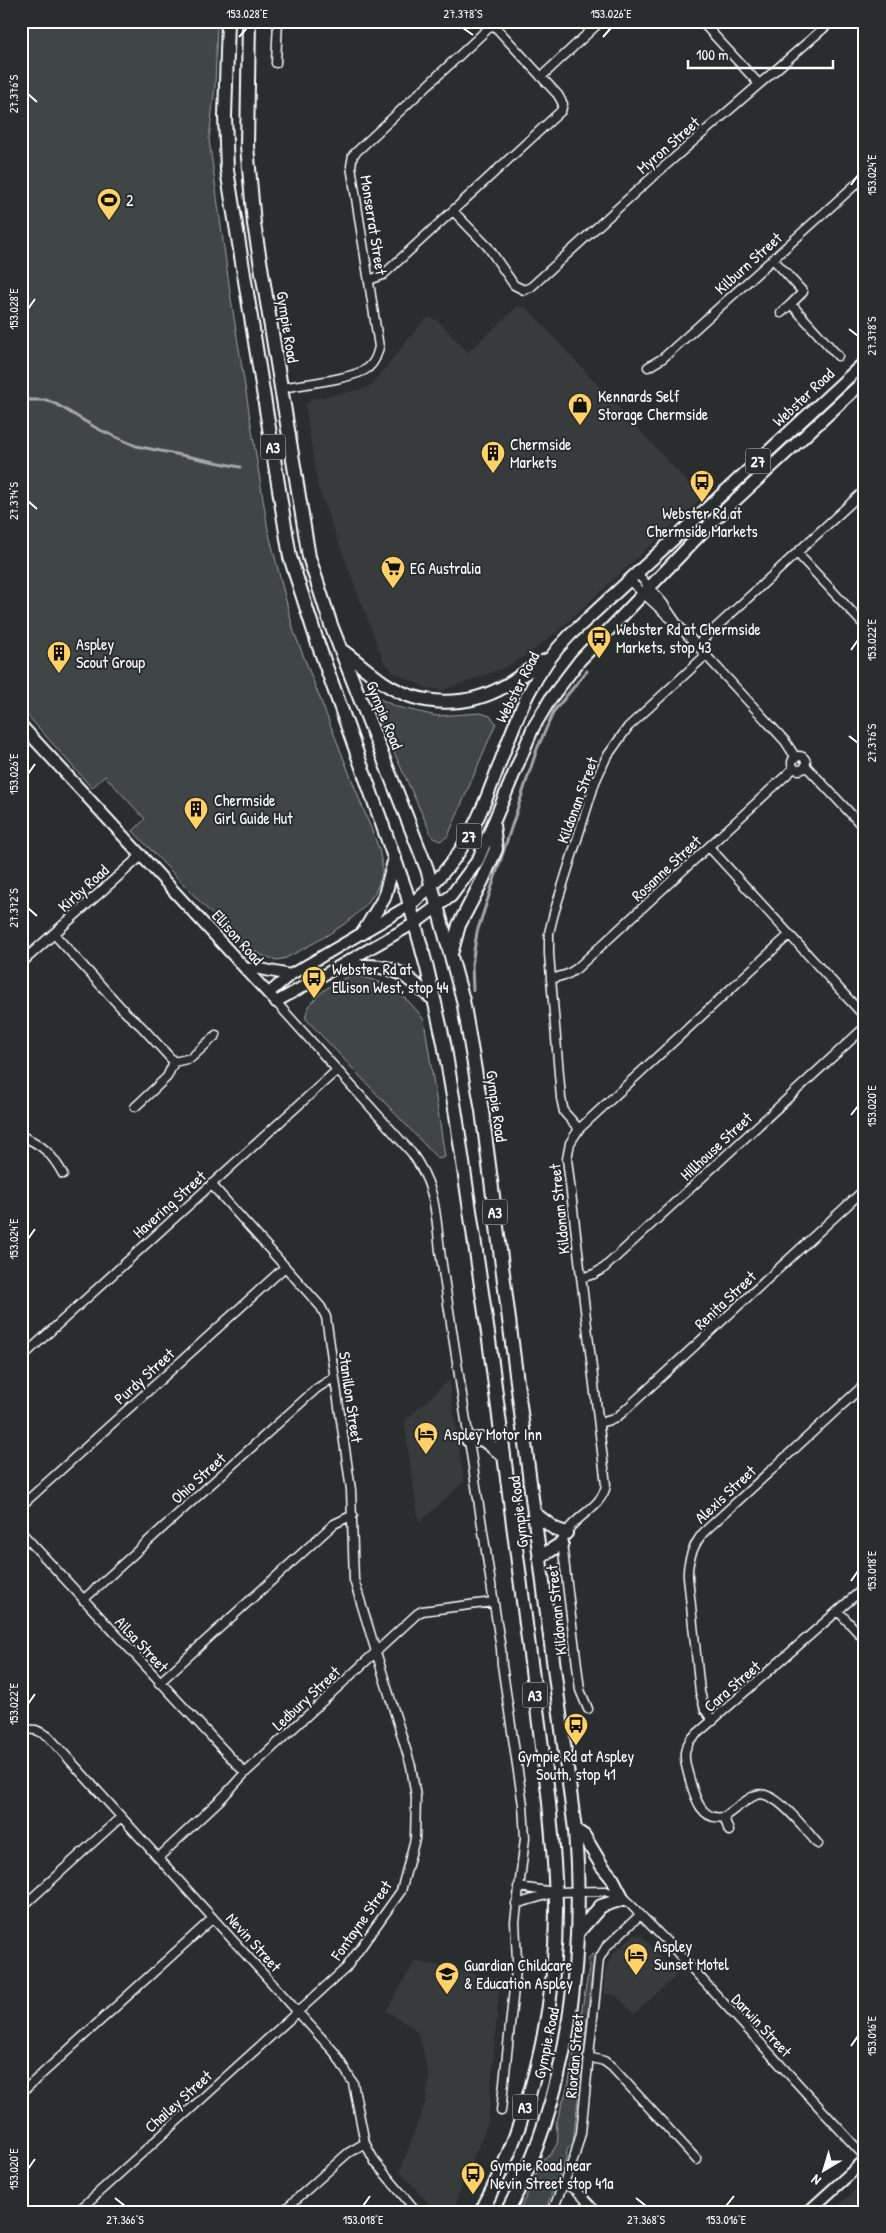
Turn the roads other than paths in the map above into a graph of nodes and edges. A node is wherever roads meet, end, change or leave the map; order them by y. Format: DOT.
graph roads {
  1 [pos="228,21"];
  2 [pos="249,21"];
  3 [pos="278,21"];
  4 [pos="601,21"];
  5 [pos="701,21"];
  6 [pos="832,21"];
  7 [pos="491,23"];
  8 [pos="276,63"];
  9 [pos="541,77"];
  10 [pos="759,84"];
  11 [pos="865,176"];
  12 [pos="454,211"];
  13 [pos="772,259"];
  14 [pos="369,280"];
  15 [pos="790,304"];
  16 [pos="781,313"];
  17 [pos="838,356"];
  18 [pos="865,362"];
  19 [pos="648,367"];
  20 [pos="865,380"];
  21 [pos="282,388"];
  22 [pos="865,490"];
  23 [pos="797,553"];
  24 [pos="633,577"];
  25 [pos="646,591"];
  26 [pos="865,626"];
  27 [pos="697,645"];
  28 [pos="341,650"];
  29 [pos="706,655"];
  30 [pos="547,660"];
  31 [pos="21,725"];
  32 [pos="796,758"];
  33 [pos="806,766"];
  34 [pos="794,768"];
  35 [pos="493,825"];
  36 [pos="865,829"];
  37 [pos="709,847"];
  38 [pos="142,855"];
  39 [pos="395,858"];
  40 [pos="432,887"];
  41 [pos="410,905"];
  42 [pos="439,906"];
  43 [pos="415,923"];
  44 [pos="363,933"];
  45 [pos="54,934"];
  46 [pos="789,934"];
  47 [pos="452,954"];
  48 [pos="21,963"];
  49 [pos="341,967"];
  50 [pos="247,969"];
  51 [pos="290,975"];
  52 [pos="551,979"];
  53 [pos="268,993"];
  54 [pos="434,999"];
  55 [pos="276,1002"];
  56 [pos="865,1017"];
  57 [pos="865,1027"];
  58 [pos="216,1035"];
  59 [pos="174,1062"];
  60 [pos="336,1071"];
  61 [pos="135,1107"];
  62 [pos="579,1129"];
  63 [pos="21,1136"];
  64 [pos="63,1174"];
  65 [pos="211,1184"];
  66 [pos="865,1189"];
  67 [pos="285,1267"];
  68 [pos="581,1278"];
  69 [pos="21,1358"];
  70 [pos="333,1378"];
  71 [pos="865,1384"];
  72 [pos="599,1423"];
  73 [pos="468,1440"];
  74 [pos="504,1456"];
  75 [pos="21,1506"];
  76 [pos="534,1513"];
  77 [pos="353,1515"];
  78 [pos="21,1532"];
  79 [pos="564,1538"];
  80 [pos="539,1558"];
  81 [pos="865,1587"];
  82 [pos="82,1600"];
  83 [pos="493,1602"];
  84 [pos="838,1611"];
  85 [pos="865,1640"];
  86 [pos="376,1653"];
  87 [pos="159,1682"];
  88 [pos="588,1709"];
  89 [pos="713,1721"];
  90 [pos="21,1729"];
  91 [pos="245,1773"];
  92 [pos="724,1816"];
  93 [pos="121,1817"];
  94 [pos="575,1830"];
  95 [pos="729,1831"];
  96 [pos="818,1844"];
  97 [pos="159,1858"];
  98 [pos="518,1886"];
  99 [pos="578,1891"];
  100 [pos="555,1892"];
  101 [pos="623,1899"];
  102 [pos="516,1904"];
  103 [pos="21,1908"];
  104 [pos="640,1915"];
  105 [pos="213,1918"];
  106 [pos="578,1932"];
  107 [pos="298,2011"];
  108 [pos="588,2057"];
  109 [pos="21,2093"];
  110 [pos="501,2111"];
  111 [pos="365,2143"];
  112 [pos="865,2158"];
  113 [pos="697,2160"];
  114 [pos="564,2183"];
  115 [pos="77,2212"];
  116 [pos="282,2212"];
  117 [pos="417,2212"];
  118 [pos="481,2212"];
  119 [pos="507,2212"];
  120 [pos="552,2212"];
  121 [pos="597,2212"];
  122 [pos="808,2212"];
  1 -- 39 [label="highway, Gympie Road / A3"];
  2 -- 21 [label="highway, Gympie Road / A3"];
  3 -- 8 [label="street"];
  4 -- 9 [label="street"];
  5 -- 10 [label="street"];
  6 -- 10 [label="street, Myron Street"];
  7 -- 9 [label="street"];
  7 -- 14 [label="street, Monserrat Street"];
  9 -- 12 [label="street"];
  10 -- 12 [label="street, Myron Street"];
  11 -- 13 [label="street, Kilburn Street"];
  12 -- 14 [label="street"];
  13 -- 15 [label="street"];
  13 -- 19 [label="street, Kilburn Street"];
  14 -- 21 [label="street, Monserrat Street"];
  15 -- 16 [label="street"];
  15 -- 17 [label="street"];
  18 -- 24 [label="main road, Webster Road / 27"];
  20 -- 25 [label="main road, Webster Road / 27"];
  21 -- 28 [label="highway, Gympie Road / A3"];
  22 -- 23 [label="street"];
  23 -- 26 [label="street"];
  23 -- 27 [label="street"];
  24 -- 25 [label="street"];
  24 -- 30 [label="main road, Webster Road / 27"];
  25 -- 27 [label="street"];
  25 -- 35 [label="main road, Webster Road / 27"];
  27 -- 29 [label="street"];
  28 -- 30 [label="highway"];
  28 -- 40 [label="highway, Gympie Road / A3"];
  29 -- 32 [label="street"];
  29 -- 52 [label="street, Kildonan Street"];
  30 -- 40 [label="main road, Webster Road / 27"];
  31 -- 38 [label="main road, Ellison Road"];
  32 -- 33 [label="street"];
  32 -- 34 [label="street"];
  33 -- 34 [label="street"];
  33 -- 36 [label="street"];
  34 -- 37 [label="street, Rosanne Street"];
  35 -- 42 [label="main road, Webster Road / 27"];
  35 -- 47 [label="highway"];
  37 -- 46 [label="street"];
  37 -- 52 [label="street, Rosanne Street"];
  38 -- 45 [label="street, Kirby Road"];
  38 -- 50 [label="main road, Ellison Road"];
  39 -- 41 [label="highway, Gympie Road / A3"];
  39 -- 44 [label="highway"];
  40 -- 41 [label="main road, Webster Road / 27"];
  40 -- 42 [label="highway, Gympie Road / A3"];
  41 -- 43 [label="highway, Gympie Road / A3"];
  41 -- 44 [label="main road, Webster Road / 27"];
  42 -- 43 [label="main road, Webster Road / 27"];
  42 -- 47 [label="highway, Gympie Road / A3"];
  43 -- 49 [label="main road, Webster Road / 27"];
  43 -- 54 [label="highway, Gympie Road / A3"];
  44 -- 51 [label="main road, Webster Road / 27"];
  45 -- 48 [label="street, Kirby Road"];
  45 -- 59 [label="street"];
  46 -- 56 [label="street"];
  46 -- 62 [label="street"];
  47 -- 76 [label="highway, Gympie Road / A3"];
  49 -- 54 [label="highway"];
  49 -- 55 [label="main road, Webster Road / 27"];
  50 -- 51 [label="main road"];
  50 -- 53 [label="main road, Ellison Road"];
  51 -- 53 [label="main road, Webster Road / 27"];
  52 -- 62 [label="street, Kildonan Street"];
  53 -- 55 [label="main road, Ellison Road"];
  54 -- 74 [label="highway, Gympie Road / A3"];
  55 -- 60 [label="street, Ellison Road"];
  57 -- 68 [label="street, Hillhouse Street"];
  58 -- 59 [label="street"];
  59 -- 61 [label="street"];
  60 -- 65 [label="street, Havering Street"];
  60 -- 73 [label="street, Ellison Road"];
  62 -- 68 [label="street, Kildonan Street"];
  63 -- 64 [label="street"];
  65 -- 67 [label="street, Stanillon Street"];
  65 -- 69 [label="street, Havering Street"];
  66 -- 72 [label="street, Renita Street"];
  67 -- 70 [label="street, Stanillon Street"];
  67 -- 75 [label="street, Purdy Street"];
  68 -- 72 [label="street, Kildonan Street"];
  70 -- 77 [label="street, Stanillon Street"];
  70 -- 82 [label="street, Ohio Street"];
  71 -- 89 [label="street, Alexis Street"];
  72 -- 79 [label="street, Kildonan Street"];
  73 -- 74 [label="highway"];
  73 -- 83 [label="street"];
  74 -- 100 [label="highway, Gympie Road / A3"];
  76 -- 79 [label="highway"];
  76 -- 80 [label="highway, Gympie Road / A3"];
  77 -- 86 [label="street, Stanillon Street"];
  77 -- 87 [label="street"];
  78 -- 82 [label="street, Ailsa Street"];
  79 -- 80 [label="highway"];
  79 -- 88 [label="street, Kildonan Street"];
  80 -- 94 [label="highway, Gympie Road / A3"];
  81 -- 84 [label="street, Cara Street"];
  82 -- 87 [label="street, Ailsa Street"];
  83 -- 86 [label="street, Ledbury Street"];
  83 -- 98 [label="street"];
  84 -- 85 [label="street"];
  84 -- 89 [label="street, Cara Street"];
  86 -- 91 [label="street, Ledbury Street"];
  86 -- 107 [label="street, Fontayne Street"];
  87 -- 91 [label="street, Ailsa Street"];
  89 -- 92 [label="street, Cara Street"];
  90 -- 93 [label="street, Nevin Street"];
  91 -- 97 [label="street, Ledbury Street"];
  92 -- 95 [label="street"];
  92 -- 96 [label="street"];
  93 -- 97 [label="street, Nevin Street"];
  93 -- 103 [label="street"];
  94 -- 99 [label="highway, Gympie Road / A3"];
  94 -- 101 [label="highway"];
  97 -- 105 [label="street, Nevin Street"];
  98 -- 100 [label="street"];
  98 -- 102 [label="street"];
  99 -- 100 [label="street, Darwin Street"];
  99 -- 101 [label="street, Darwin Street"];
  99 -- 106 [label="highway, Gympie Road / A3"];
  100 -- 102 [label="street"];
  100 -- 118 [label="highway, Gympie Road / A3"];
  101 -- 104 [label="street, Darwin Street"];
  101 -- 106 [label="highway"];
  102 -- 110 [label="street"];
  104 -- 108 [label="street, Riordan Street"];
  104 -- 112 [label="street, Darwin Street"];
  105 -- 107 [label="street, Nevin Street"];
  105 -- 109 [label="street"];
  106 -- 119 [label="highway, Gympie Road / A3"];
  107 -- 111 [label="street, Nevin Street"];
  107 -- 115 [label="street, Chailey Street"];
  108 -- 113 [label="street"];
  108 -- 114 [label="street, Riordan Street"];
  111 -- 116 [label="street"];
  111 -- 117 [label="street, Nevin Street"];
  112 -- 122 [label="main road"];
  114 -- 120 [label="street, Riordan Street"];
  114 -- 121 [label="street"];
}
